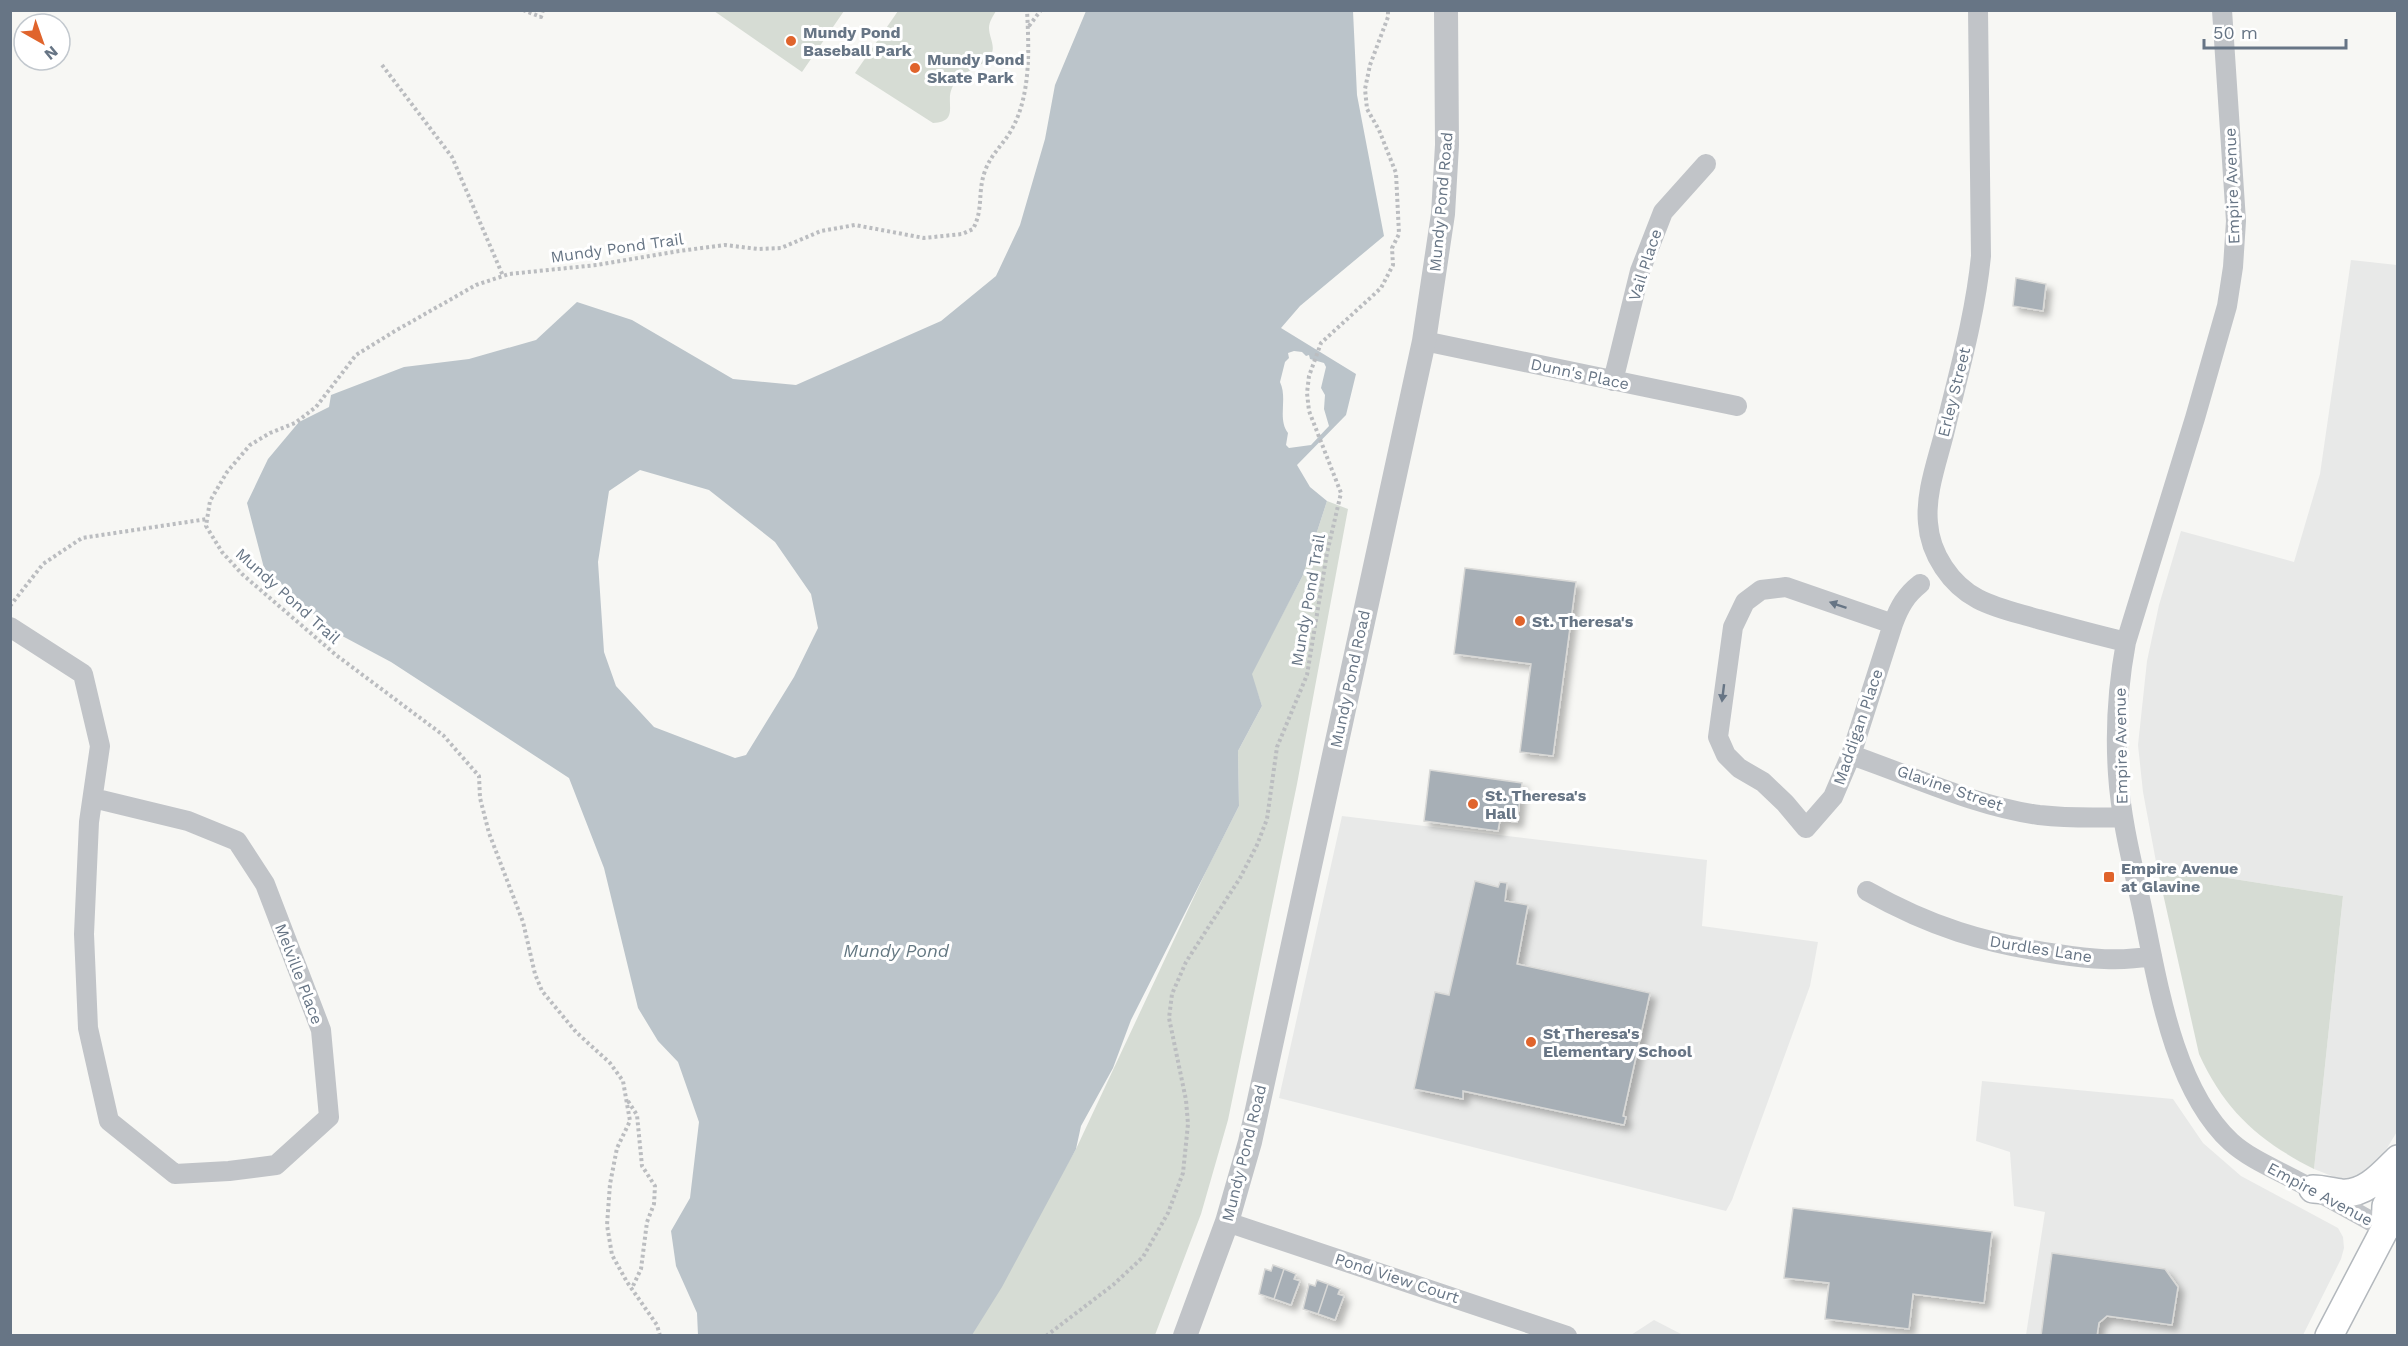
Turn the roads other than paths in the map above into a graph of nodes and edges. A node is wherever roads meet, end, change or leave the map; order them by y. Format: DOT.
graph roads {
  1 [pos="1446,10"];
  2 [pos="1978,10"];
  3 [pos="2222,10"];
  4 [pos="1706,165"];
  5 [pos="1424,341"];
  6 [pos="1613,381"];
  7 [pos="1737,406"];
  8 [pos="1920,584"];
  9 [pos="1893,624"];
  10 [pos="10,627"];
  11 [pos="2126,642"];
  12 [pos="1851,754"];
  13 [pos="93,798"];
  14 [pos="2122,817"];
  15 [pos="1867,891"];
  16 [pos="2152,956"];
  17 [pos="2397,1159"];
  18 [pos="2397,1185"];
  19 [pos="2313,1189"];
  20 [pos="1227,1222"];
  21 [pos="2391,1224"];
  22 [pos="1185,1335"];
  23 [pos="1567,1335"];
  24 [pos="2329,1335"];
  1 -- 5 [label="street, Mundy Pond Road"];
  2 -- 11 [label="street, Erley Street"];
  3 -- 11 [label="street, Empire Avenue"];
  4 -- 6 [label="street, Vail Place"];
  5 -- 6 [label="street, Dunn's Place"];
  5 -- 20 [label="street, Mundy Pond Road"];
  6 -- 7 [label="street, Dunn's Place"];
  8 -- 9 [label="street, Maddigan Place"];
  9 -- 12 [label="street, Maddigan Place"];
  9 -- 12 [label="street, Maddigan Place, one-way"];
  10 -- 13 [label="street, Melville Place"];
  11 -- 14 [label="street, Empire Avenue"];
  12 -- 14 [label="street, Glavine Street"];
  13 -- 13 [label="street, Melville Place"];
  14 -- 16 [label="street, Empire Avenue"];
  15 -- 16 [label="street, Durdles Lane"];
  16 -- 19 [label="street, Empire Avenue"];
  17 -- 19 [label="main road"];
  18 -- 21 [label="main road"];
  19 -- 21 [label="street, Empire Avenue"];
  20 -- 22 [label="street, Mundy Pond Road"];
  20 -- 23 [label="street, Pond View Court"];
  21 -- 24 [label="main road, Empire Avenue"];
}
